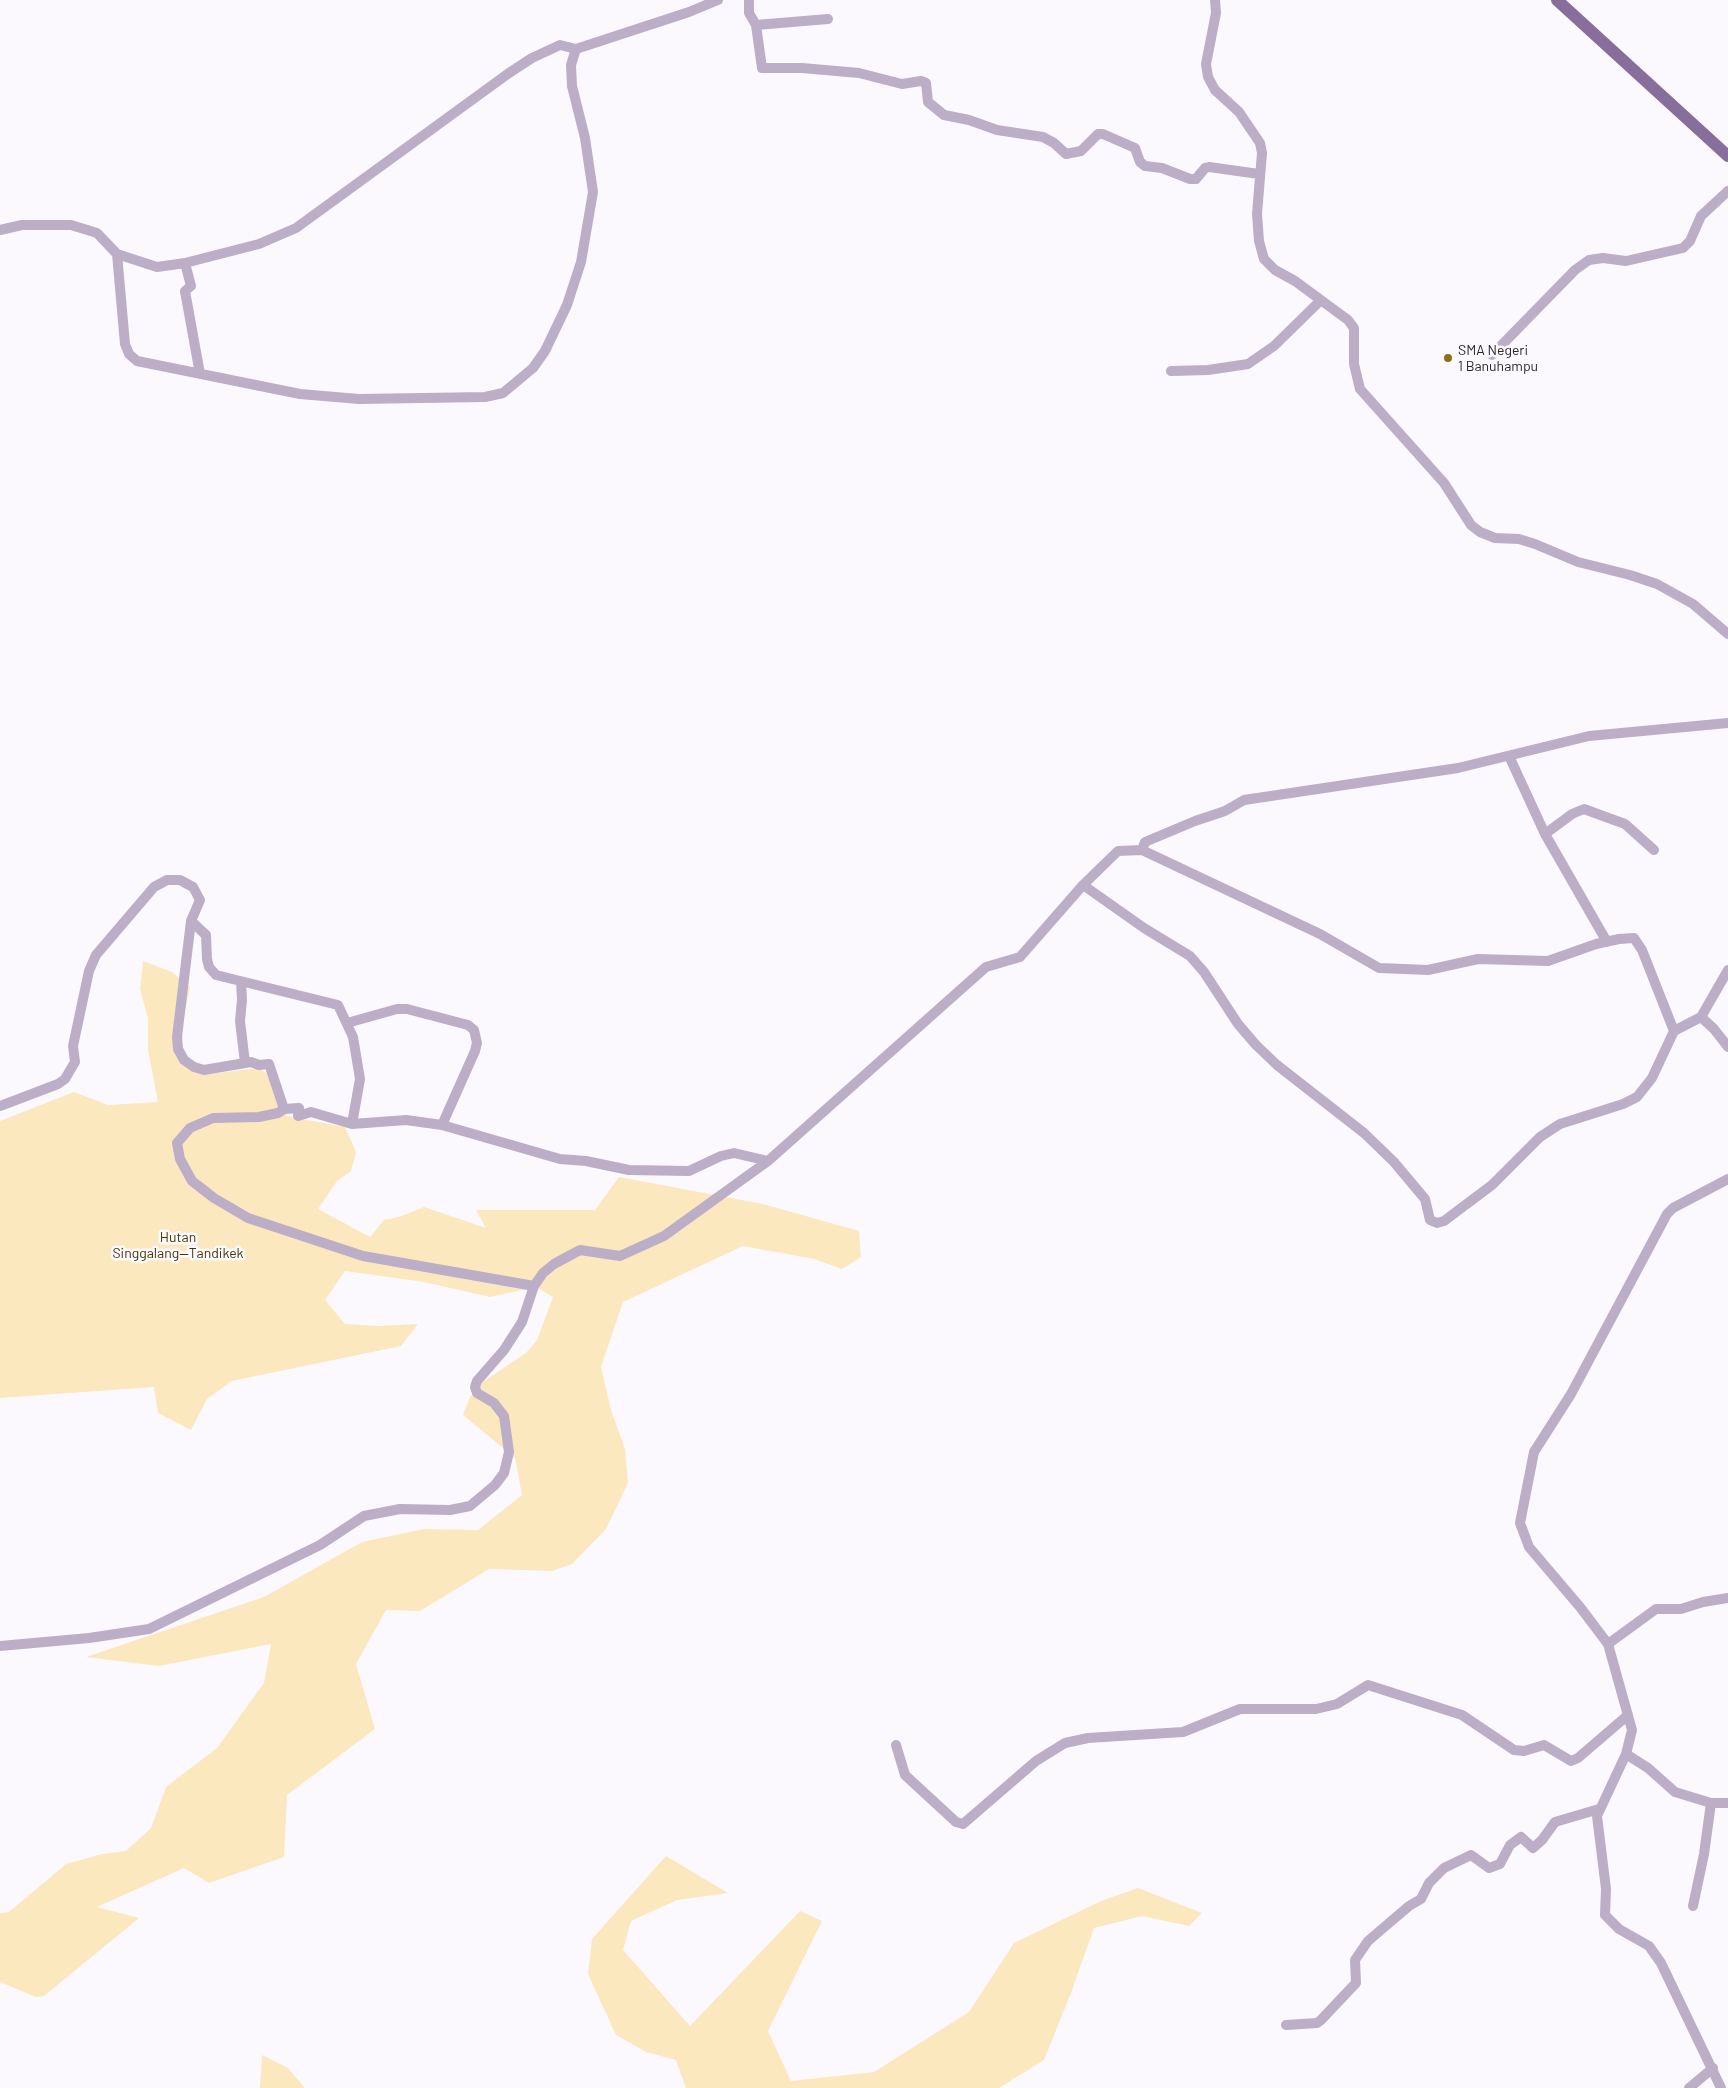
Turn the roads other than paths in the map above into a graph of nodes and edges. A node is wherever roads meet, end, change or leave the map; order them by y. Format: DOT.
graph roads {
  1 [pos="718,0"];
  2 [pos="749,0"];
  3 [pos="1215,0"];
  4 [pos="1557,0"];
  5 [pos="828,19"];
  6 [pos="756,25"];
  7 [pos="576,48"];
  8 [pos="1728,156"];
  9 [pos="1259,174"];
  10 [pos="1728,191"];
  11 [pos="0,230"];
  12 [pos="117,254"];
  13 [pos="185,263"];
  14 [pos="1321,300"];
  15 [pos="1492,355"];
  16 [pos="1171,371"];
  17 [pos="200,374"];
  18 [pos="1728,634"];
  19 [pos="1728,723"];
  20 [pos="1510,756"];
  21 [pos="1545,834"];
  22 [pos="1142,850"];
  23 [pos="1654,850"];
  24 [pos="1083,885"];
  25 [pos="191,921"];
  26 [pos="1607,942"];
  27 [pos="1728,970"];
  28 [pos="241,982"];
  29 [pos="1701,1017"];
  30 [pos="347,1023"];
  31 [pos="1674,1032"];
  32 [pos="1728,1047"];
  33 [pos="245,1063"];
  34 [pos="0,1106"];
  35 [pos="284,1109"];
  36 [pos="352,1124"];
  37 [pos="442,1125"];
  38 [pos="768,1161"];
  39 [pos="1728,1179"];
  40 [pos="534,1286"];
  41 [pos="1728,1598"];
  42 [pos="1608,1644"];
  43 [pos="0,1646"];
  44 [pos="1628,1714"];
  45 [pos="896,1745"];
  46 [pos="1626,1754"];
  47 [pos="1712,1803"];
  48 [pos="1728,1803"];
  49 [pos="1600,1809"];
  50 [pos="1692,1906"];
  51 [pos="1286,2025"];
  52 [pos="1713,2068"];
  53 [pos="1689,2088"];
  54 [pos="1720,2088"];
  1 -- 7 [label="street"];
  2 -- 6 [label="street"];
  3 -- 9 [label="street"];
  4 -- 8 [label="main road"];
  5 -- 6 [label="street"];
  6 -- 9 [label="street"];
  7 -- 13 [label="street"];
  7 -- 17 [label="street"];
  9 -- 14 [label="street"];
  10 -- 15 [label="street"];
  11 -- 12 [label="street"];
  12 -- 13 [label="street"];
  12 -- 17 [label="street"];
  13 -- 17 [label="street"];
  14 -- 16 [label="street"];
  14 -- 18 [label="street"];
  19 -- 20 [label="street"];
  20 -- 21 [label="street"];
  20 -- 22 [label="street"];
  21 -- 23 [label="street"];
  21 -- 26 [label="street"];
  22 -- 24 [label="street"];
  22 -- 26 [label="street"];
  24 -- 31 [label="street"];
  24 -- 38 [label="street"];
  25 -- 28 [label="street"];
  25 -- 33 [label="street"];
  25 -- 34 [label="street"];
  26 -- 31 [label="street"];
  27 -- 29 [label="street"];
  28 -- 30 [label="street"];
  28 -- 33 [label="street"];
  29 -- 31 [label="street"];
  29 -- 32 [label="street"];
  30 -- 36 [label="street"];
  30 -- 37 [label="street"];
  33 -- 35 [label="street"];
  35 -- 36 [label="street"];
  35 -- 40 [label="street"];
  36 -- 37 [label="street"];
  37 -- 38 [label="street"];
  38 -- 40 [label="street"];
  39 -- 42 [label="street"];
  40 -- 43 [label="street"];
  41 -- 42 [label="street"];
  42 -- 44 [label="street"];
  44 -- 45 [label="street"];
  44 -- 46 [label="street"];
  46 -- 47 [label="street"];
  46 -- 49 [label="street"];
  47 -- 48 [label="street"];
  47 -- 50 [label="street"];
  49 -- 51 [label="street"];
  49 -- 52 [label="street"];
  52 -- 53 [label="street"];
  52 -- 54 [label="street"];
}
